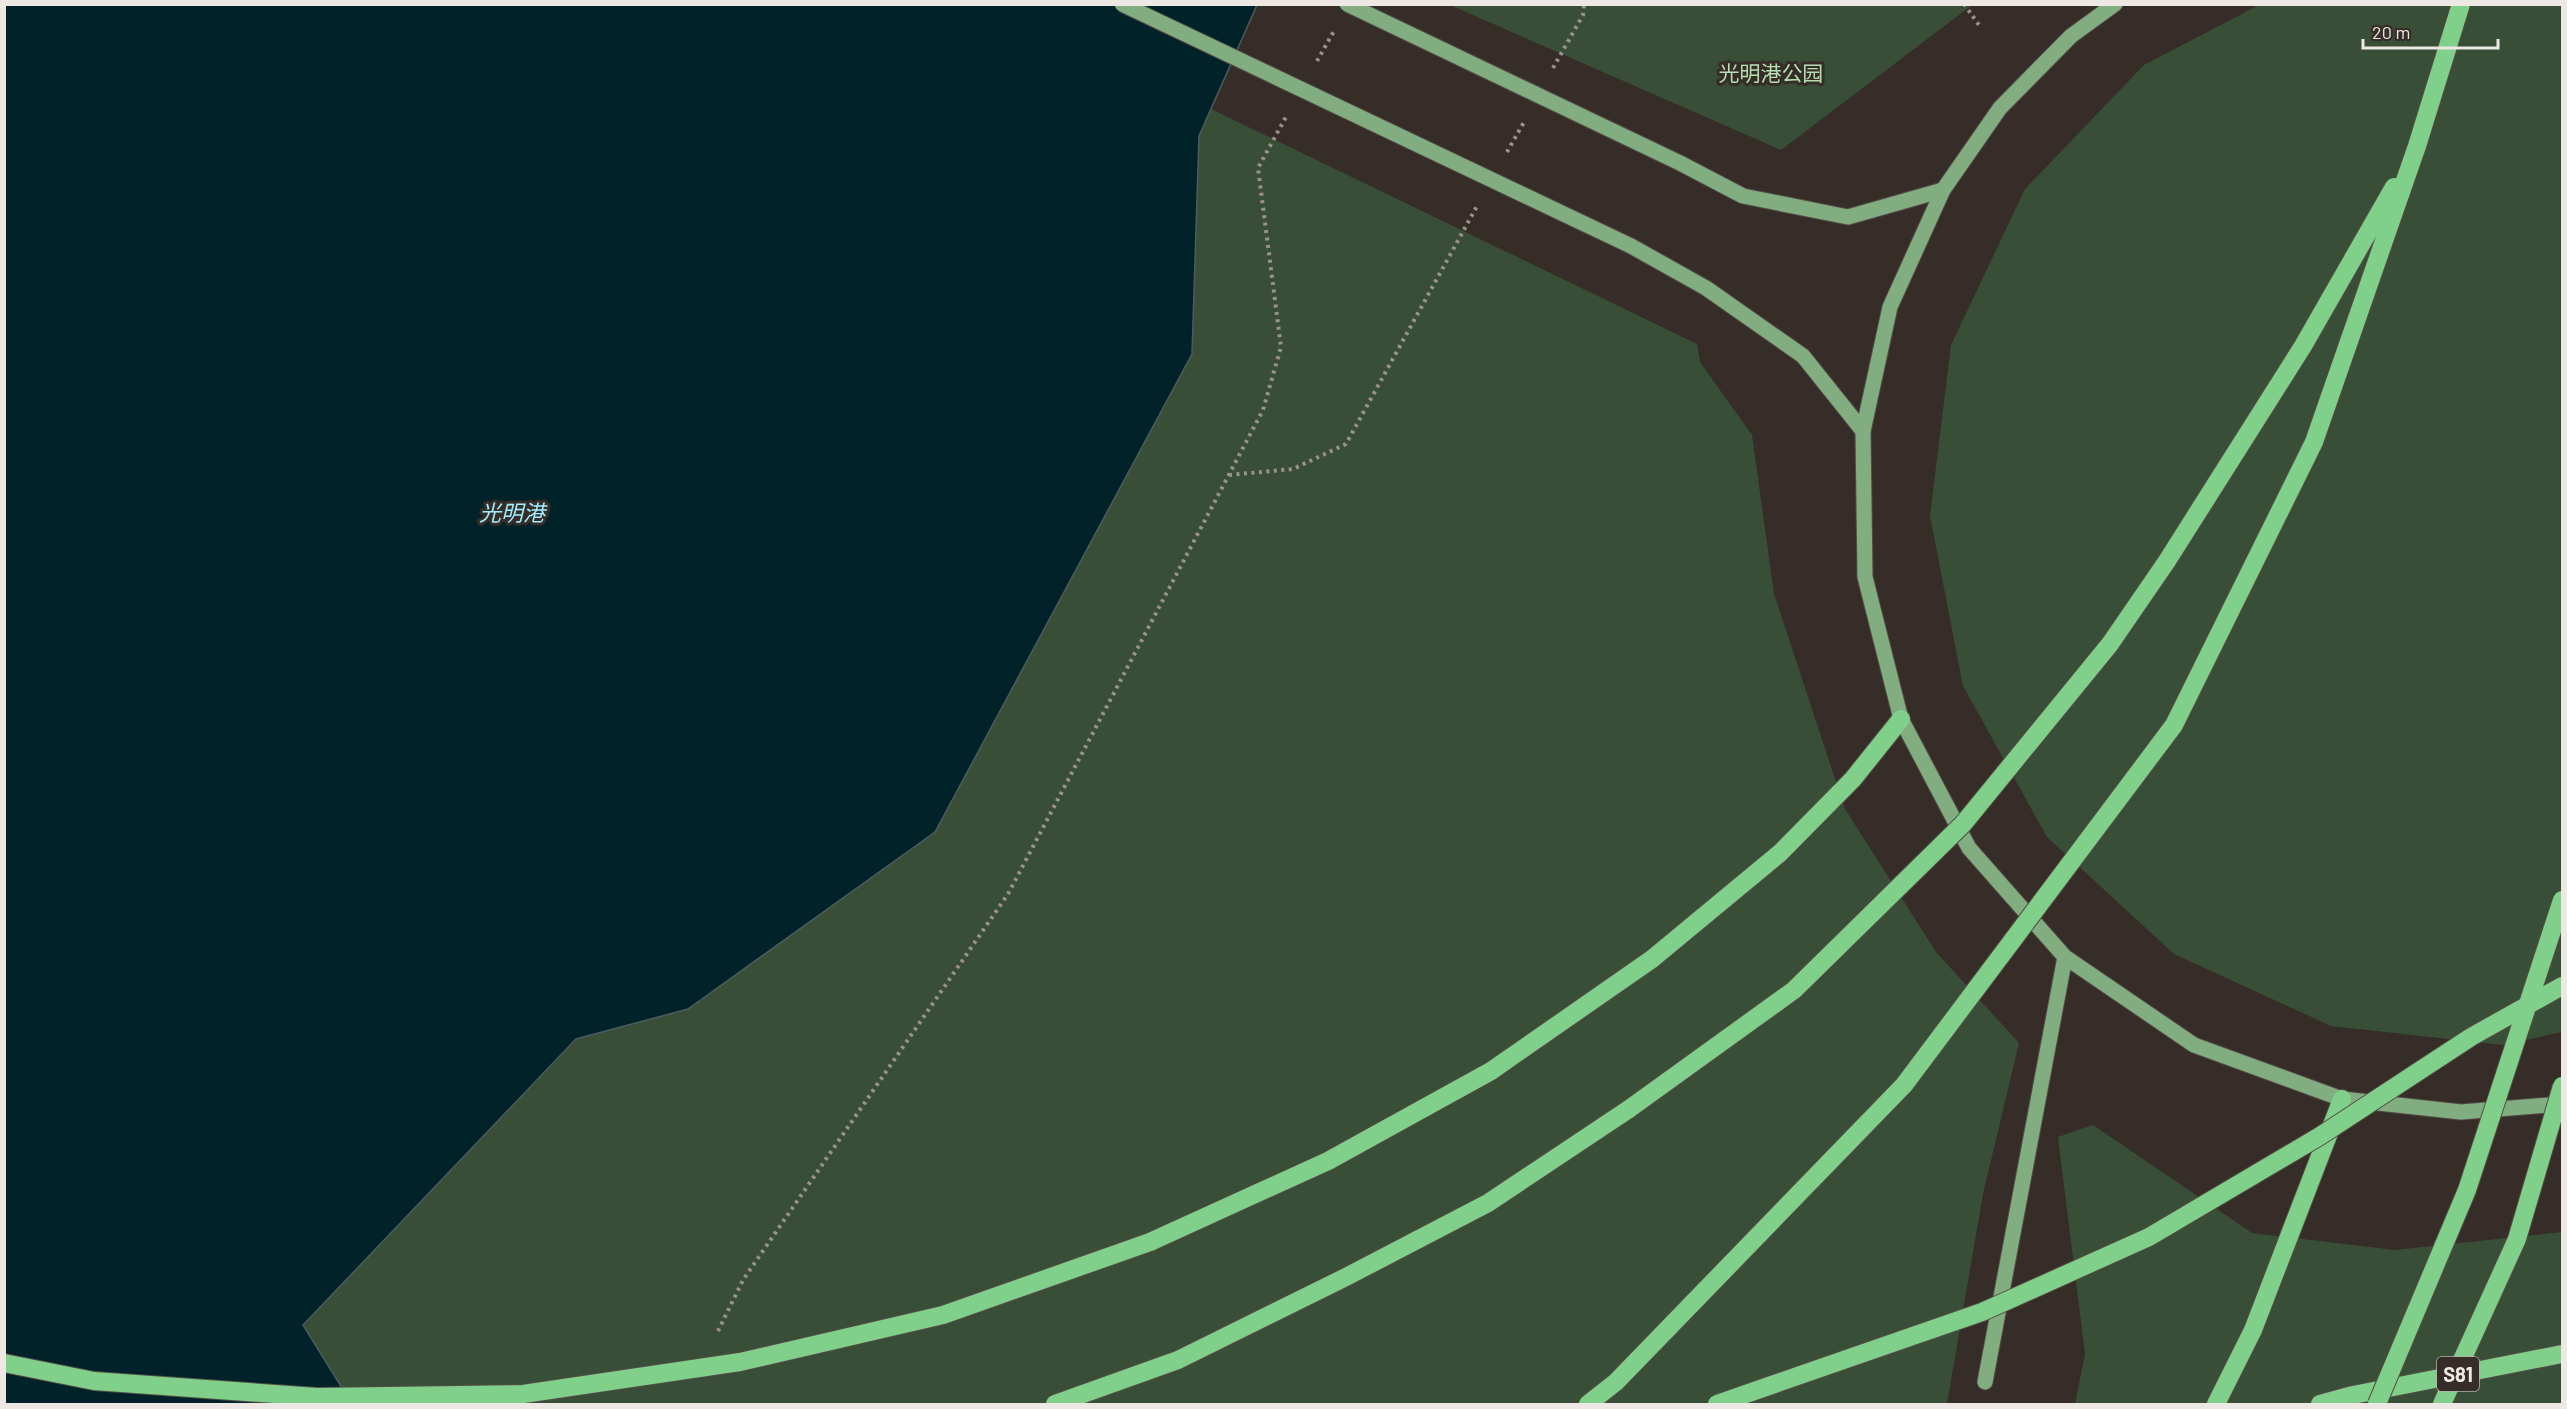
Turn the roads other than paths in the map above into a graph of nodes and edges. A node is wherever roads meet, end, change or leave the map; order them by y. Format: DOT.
graph roads {
  1 [pos="1122,4"];
  2 [pos="1347,4"];
  3 [pos="2115,4"];
  4 [pos="2461,4"];
  5 [pos="2417,146"];
  6 [pos="1943,190"];
  7 [pos="1863,431"];
  8 [pos="1900,719"];
  9 [pos="2562,900"];
  10 [pos="2065,957"];
  11 [pos="2562,987"];
  12 [pos="2562,1086"];
  13 [pos="2342,1099"];
  14 [pos="2562,1104"];
  15 [pos="2562,1354"];
  16 [pos="4,1363"];
  17 [pos="1985,1382"];
  18 [pos="523,1394"];
  19 [pos="422,1404"];
  20 [pos="1054,1404"];
  21 [pos="1587,1404"];
  22 [pos="1717,1404"];
  23 [pos="2216,1404"];
  24 [pos="2320,1404"];
  25 [pos="2377,1404"];
  26 [pos="2442,1404"];
  1 -- 7 [label="main road, bridge"];
  2 -- 6 [label="main road, bridge"];
  3 -- 6 [label="main road"];
  4 -- 5 [label="highway, bridge"];
  5 -- 20 [label="highway, bridge"];
  5 -- 21 [label="highway, bridge"];
  6 -- 7 [label="main road"];
  7 -- 8 [label="main road"];
  8 -- 10 [label="main road"];
  8 -- 18 [label="highway, bridge"];
  9 -- 25 [label="highway, bridge"];
  10 -- 13 [label="main road"];
  10 -- 17 [label="main road"];
  11 -- 22 [label="highway, bridge"];
  12 -- 26 [label="highway, bridge"];
  13 -- 14 [label="main road"];
  13 -- 23 [label="highway"];
  15 -- 24 [label="highway, S81, bridge"];
  16 -- 18 [label="highway, bridge"];
  18 -- 19 [label="highway, bridge"];
}
